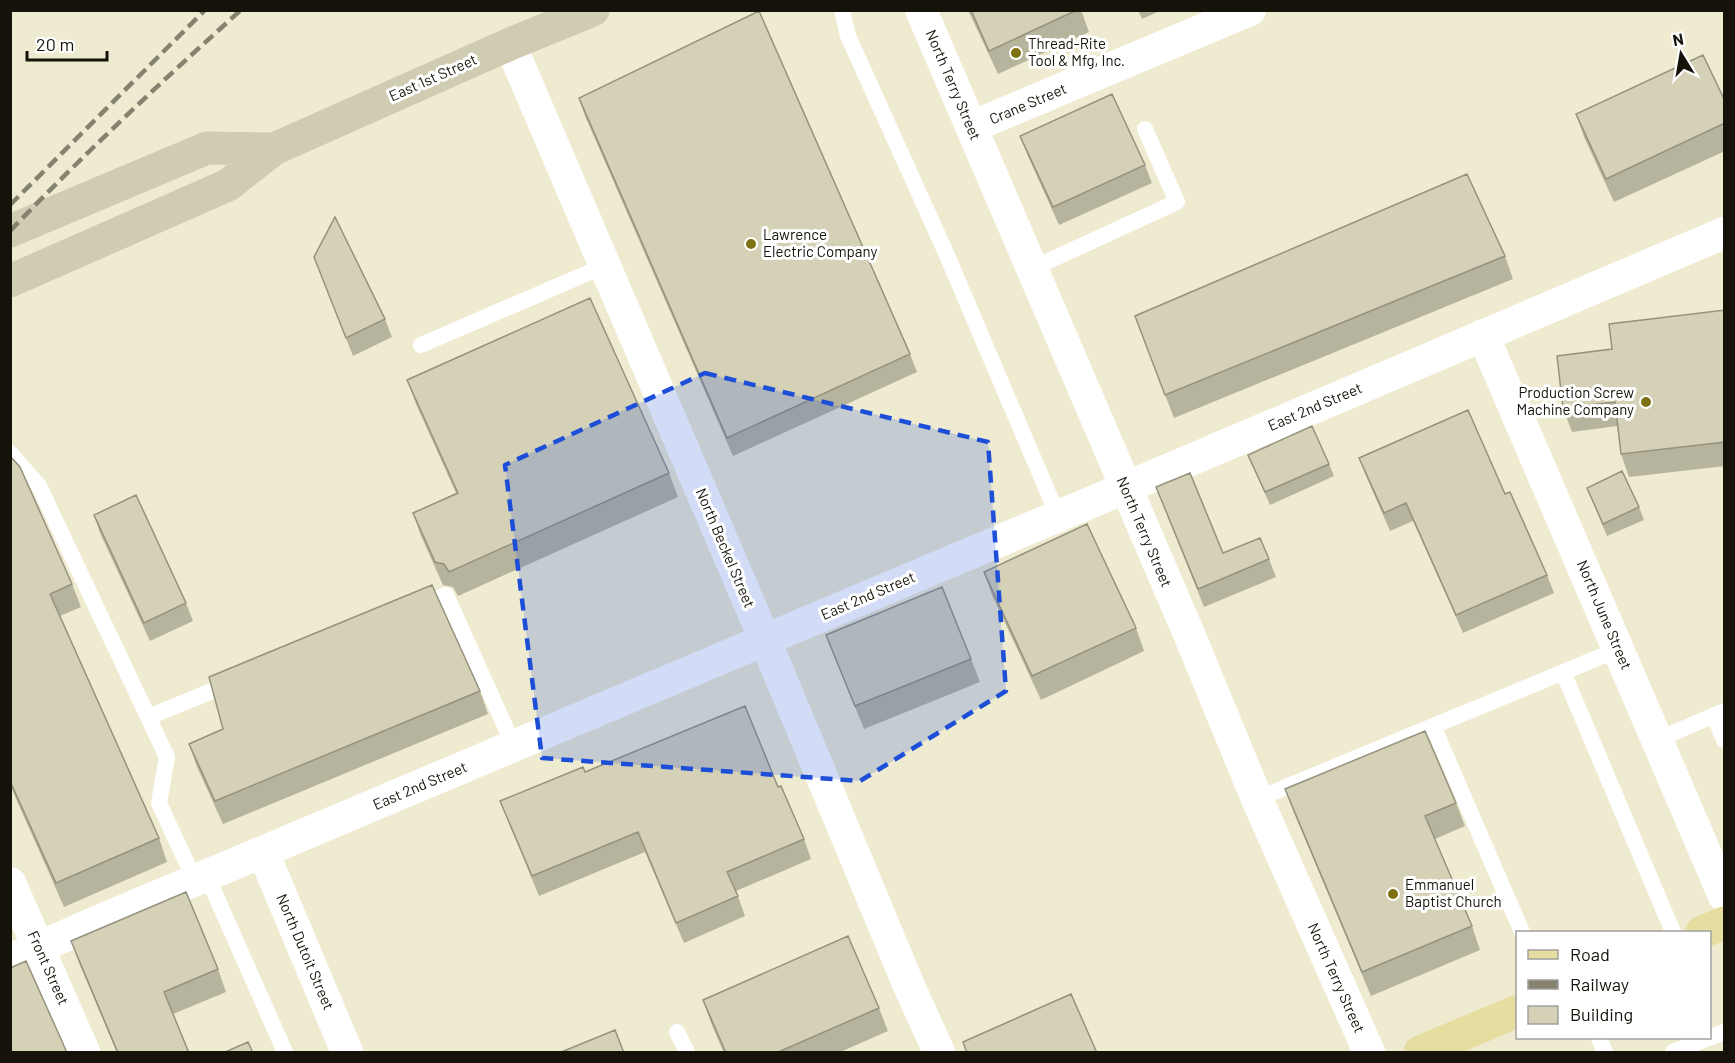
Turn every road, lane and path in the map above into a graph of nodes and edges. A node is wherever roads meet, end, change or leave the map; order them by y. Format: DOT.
graph roads {
  1 [pos="593,10"];
  2 [pos="842,10"];
  3 [pos="921,10"];
  4 [pos="1250,10"];
  5 [pos="510,44"];
  6 [pos="971,128"];
  7 [pos="1145,129"];
  8 [pos="274,149"];
  9 [pos="10,231"];
  10 [pos="1725,233"];
  11 [pos="604,266"];
  12 [pos="1031,269"];
  13 [pos="10,281"];
  14 [pos="1483,335"];
  15 [pos="421,345"];
  16 [pos="10,453"];
  17 [pos="1125,488"];
  18 [pos="1058,516"];
  19 [pos="402,613"];
  20 [pos="765,640"];
  21 [pos="1618,649"];
  22 [pos="1563,672"];
  23 [pos="248,676"];
  24 [pos="1719,713"];
  25 [pos="148,717"];
  26 [pos="1433,726"];
  27 [pos="1657,740"];
  28 [pos="1725,740"];
  29 [pos="514,746"];
  30 [pos="1257,799"];
  31 [pos="262,852"];
  32 [pos="201,878"];
  33 [pos="10,883"];
  34 [pos="1725,896"];
  35 [pos="1725,923"];
  36 [pos="1521,931"];
  37 [pos="1672,931"];
  38 [pos="1707,931"];
  39 [pos="39,948"];
  40 [pos="10,960"];
  41 [pos="1516,1012"];
  42 [pos="677,1032"];
  43 [pos="1725,1032"];
  44 [pos="1711,1038"];
  45 [pos="1599,1039"];
  46 [pos="1708,1039"];
  47 [pos="84,1053"];
  48 [pos="285,1053"];
  49 [pos="347,1053"];
  50 [pos="687,1053"];
  51 [pos="939,1053"];
  52 [pos="1369,1053"];
  53 [pos="1420,1053"];
  54 [pos="1605,1053"];
  55 [pos="1673,1053"];
  1 -- 5 [label="main road, East 1st Street"];
  2 -- 18 [label="lane"];
  3 -- 6 [label="street, North Terry Street"];
  4 -- 6 [label="street, Crane Street"];
  5 -- 8 [label="main road, East 1st Street"];
  5 -- 11 [label="street, North Beckel Street"];
  6 -- 12 [label="street, North Terry Street"];
  7 -- 12 [label="lane"];
  8 -- 9 [label="main road, East 1st Street"];
  8 -- 13 [label="main road, East 1st Street"];
  10 -- 14 [label="street, East 2nd Street"];
  11 -- 15 [label="lane"];
  11 -- 20 [label="street, North Beckel Street"];
  12 -- 17 [label="street, North Terry Street"];
  14 -- 17 [label="street, East 2nd Street"];
  14 -- 21 [label="street, North June Street"];
  16 -- 25 [label="lane"];
  17 -- 18 [label="street, East 2nd Street"];
  17 -- 30 [label="street, North Terry Street"];
  18 -- 20 [label="street, East 2nd Street"];
  19 -- 29 [label="lane"];
  20 -- 29 [label="street, East 2nd Street"];
  20 -- 51 [label="street, North Beckel Street"];
  21 -- 22 [label="lane"];
  21 -- 27 [label="street, North June Street"];
  22 -- 26 [label="lane"];
  22 -- 37 [label="lane"];
  23 -- 25 [label="lane"];
  24 -- 27 [label="lane"];
  24 -- 28 [label="lane"];
  25 -- 32 [label="lane"];
  26 -- 30 [label="lane"];
  26 -- 36 [label="lane"];
  27 -- 34 [label="street, North June Street"];
  29 -- 31 [label="street, East 2nd Street"];
  30 -- 52 [label="street, North Terry Street"];
  31 -- 32 [label="street, East 2nd Street"];
  31 -- 49 [label="street, North Dutoit Street"];
  32 -- 39 [label="street, East 2nd Street"];
  32 -- 48 [label="lane"];
  33 -- 39 [label="street, Front Street"];
  35 -- 38 [label="main road"];
  39 -- 40 [label="street, East 2nd Street"];
  39 -- 47 [label="street, Front Street"];
  41 -- 53 [label="main road"];
  42 -- 50 [label="lane"];
  43 -- 44 [label="lane"];
  45 -- 54 [label="lane"];
  46 -- 55 [label="lane"];
}
